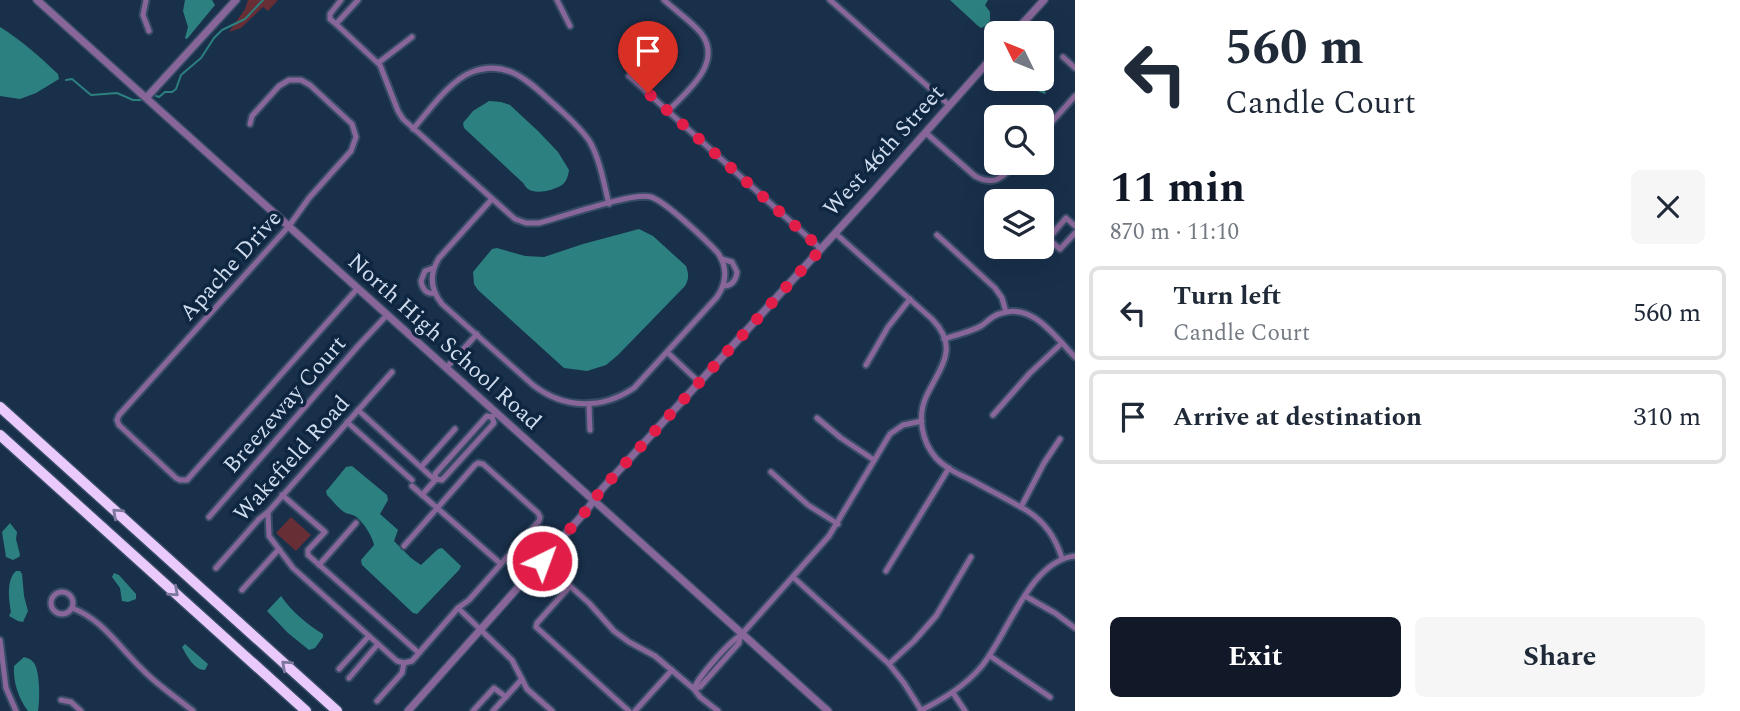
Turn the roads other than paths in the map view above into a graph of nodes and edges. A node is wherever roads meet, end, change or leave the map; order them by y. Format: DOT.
graph roads {
  1 [pos="37,0"];
  2 [pos="146,0"];
  3 [pos="341,0"];
  4 [pos="358,0"];
  5 [pos="557,0"];
  6 [pos="664,0"];
  7 [pos="831,0"];
  8 [pos="1044,0"];
  9 [pos="234,1"];
  10 [pos="1025,21"];
  11 [pos="336,24"];
  12 [pos="570,26"];
  13 [pos="149,31"];
  14 [pos="412,37"];
  15 [pos="1063,57"];
  16 [pos="378,62"];
  17 [pos="984,66"];
  18 [pos="1075,68"];
  19 [pos="628,76"];
  20 [pos="1075,96"];
  21 [pos="147,97"];
  22 [pos="949,105"];
  23 [pos="668,111"];
  24 [pos="1054,119"];
  25 [pos="250,124"];
  26 [pos="413,129"];
  27 [pos="926,132"];
  28 [pos="1003,175"];
  29 [pos="492,199"];
  30 [pos="609,204"];
  31 [pos="289,226"];
  32 [pos="1075,226"];
  33 [pos="835,233"];
  34 [pos="1075,233"];
  35 [pos="937,235"];
  36 [pos="821,249"];
  37 [pos="722,259"];
  38 [pos="433,268"];
  39 [pos="723,286"];
  40 [pos="358,289"];
  41 [pos="435,293"];
  42 [pos="909,299"];
  43 [pos="1006,312"];
  44 [pos="387,316"];
  45 [pos="477,334"];
  46 [pos="944,339"];
  47 [pos="1062,344"];
  48 [pos="667,352"];
  49 [pos="1075,357"];
  50 [pos="866,365"];
  51 [pos="446,369"];
  52 [pos="392,372"];
  53 [pos="699,382"];
  54 [pos="589,404"];
  55 [pos="0,407"];
  56 [pos="358,410"];
  57 [pos="494,415"];
  58 [pos="993,415"];
  59 [pos="817,418"];
  60 [pos="922,421"];
  61 [pos="347,422"];
  62 [pos="455,429"];
  63 [pos="590,430"];
  64 [pos="0,435"];
  65 [pos="1060,439"];
  66 [pos="461,444"];
  67 [pos="468,451"];
  68 [pos="410,457"];
  69 [pos="874,460"];
  70 [pos="421,467"];
  71 [pos="399,468"];
  72 [pos="949,468"];
  73 [pos="771,472"];
  74 [pos="436,479"];
  75 [pos="282,495"];
  76 [pos="422,495"];
  77 [pos="593,501"];
  78 [pos="1021,507"];
  79 [pos="437,508"];
  80 [pos="268,512"];
  81 [pos="209,517"];
  82 [pos="356,523"];
  83 [pos="838,524"];
  84 [pos="404,546"];
  85 [pos="279,550"];
  86 [pos="1075,556"];
  87 [pos="971,557"];
  88 [pos="1062,558"];
  89 [pos="542,561"];
  90 [pos="501,564"];
  91 [pos="319,565"];
  92 [pos="216,568"];
  93 [pos="886,571"];
  94 [pos="793,577"];
  95 [pos="570,586"];
  96 [pos="242,590"];
  97 [pos="1025,596"];
  98 [pos="72,608"];
  99 [pos="458,608"];
  100 [pos="1075,628"];
  101 [pos="481,629"];
  102 [pos="741,635"];
  103 [pos="369,636"];
  104 [pos="0,641"];
  105 [pos="378,644"];
  106 [pos="419,653"];
  107 [pos="990,656"];
  108 [pos="404,663"];
  109 [pos="889,664"];
  110 [pos="339,669"];
  111 [pos="672,670"];
  112 [pos="349,678"];
  113 [pos="522,679"];
  114 [pos="694,689"];
  115 [pos="953,693"];
  116 [pos="506,697"];
  117 [pos="1050,697"];
  118 [pos="61,700"];
  119 [pos="377,701"];
  120 [pos="16,711"];
  121 [pos="80,711"];
  122 [pos="193,711"];
  123 [pos="306,711"];
  124 [pos="337,711"];
  125 [pos="408,711"];
  126 [pos="473,711"];
  127 [pos="493,711"];
  128 [pos="552,711"];
  129 [pos="629,711"];
  130 [pos="635,711"];
  131 [pos="718,711"];
  132 [pos="828,711"];
  133 [pos="921,711"];
  134 [pos="965,711"];
  1 -- 21 [label="street, North High School Road"];
  2 -- 13 [label="street"];
  3 -- 11 [label="street"];
  4 -- 11 [label="street"];
  5 -- 12 [label="street"];
  6 -- 23 [label="street"];
  7 -- 22 [label="street"];
  8 -- 10 [label="street"];
  9 -- 21 [label="street"];
  11 -- 16 [label="street"];
  14 -- 16 [label="street"];
  15 -- 18 [label="street"];
  16 -- 26 [label="street"];
  17 -- 22 [label="street, West 46th Street"];
  19 -- 23 [label="street"];
  20 -- 24 [label="street"];
  21 -- 31 [label="street, North High School Road"];
  22 -- 27 [label="street, West 46th Street"];
  23 -- 36 [label="street"];
  25 -- 31 [label="street, Apache Drive"];
  26 -- 29 [label="street"];
  26 -- 30 [label="street"];
  27 -- 28 [label="street"];
  27 -- 33 [label="street, West 46th Street"];
  29 -- 30 [label="street"];
  29 -- 38 [label="street"];
  30 -- 37 [label="street"];
  31 -- 40 [label="street, North High School Road"];
  31 -- 40 [label="street, Apache Drive"];
  32 -- 34 [label="street"];
  33 -- 36 [label="street, West 46th Street"];
  33 -- 42 [label="street"];
  35 -- 43 [label="street"];
  36 -- 53 [label="street, West 46th Street"];
  37 -- 39 [label="street"];
  37 -- 39 [label="street"];
  38 -- 41 [label="street"];
  38 -- 41 [label="street"];
  39 -- 48 [label="street"];
  40 -- 44 [label="street, North High School Road"];
  41 -- 45 [label="street"];
  42 -- 46 [label="street"];
  42 -- 50 [label="street"];
  43 -- 46 [label="street"];
  43 -- 47 [label="street"];
  44 -- 51 [label="street, North High School Road"];
  44 -- 81 [label="street, Breezeway Court"];
  45 -- 51 [label="street"];
  45 -- 54 [label="street"];
  46 -- 60 [label="street"];
  47 -- 49 [label="street"];
  47 -- 58 [label="street"];
  48 -- 53 [label="street"];
  48 -- 54 [label="street"];
  51 -- 57 [label="street, North High School Road"];
  52 -- 56 [label="street, Wakefield Road"];
  53 -- 77 [label="street, West 46th Street"];
  54 -- 63 [label="street"];
  124 -- 55 [label="highway, one-way"];
  56 -- 61 [label="street, Wakefield Road"];
  56 -- 68 [label="street"];
  57 -- 66 [label="street"];
  57 -- 67 [label="street"];
  57 -- 77 [label="street, North High School Road"];
  59 -- 69 [label="street"];
  60 -- 69 [label="street"];
  60 -- 72 [label="street"];
  61 -- 71 [label="street"];
  61 -- 75 [label="street, Wakefield Road"];
  62 -- 70 [label="street"];
  64 -- 123 [label="highway, one-way"];
  65 -- 78 [label="street"];
  66 -- 67 [label="street"];
  66 -- 74 [label="street"];
  67 -- 74 [label="street"];
  68 -- 70 [label="street"];
  68 -- 71 [label="street"];
  69 -- 83 [label="street"];
  70 -- 74 [label="street"];
  71 -- 76 [label="street"];
  72 -- 78 [label="street"];
  72 -- 93 [label="street"];
  73 -- 83 [label="street"];
  74 -- 76 [label="street"];
  75 -- 80 [label="street, Wakefield Road"];
  75 -- 91 [label="street"];
  76 -- 79 [label="street"];
  77 -- 89 [label="street, West 46th Street"];
  77 -- 102 [label="street, North High School Road"];
  78 -- 88 [label="street"];
  79 -- 84 [label="street"];
  79 -- 90 [label="street"];
  79 -- 90 [label="street"];
  80 -- 85 [label="street"];
  80 -- 92 [label="street, Wakefield Road"];
  82 -- 91 [label="street"];
  83 -- 94 [label="street"];
  85 -- 96 [label="street"];
  85 -- 103 [label="street"];
  86 -- 88 [label="street"];
  87 -- 109 [label="street"];
  88 -- 97 [label="street"];
  89 -- 95 [label="street"];
  89 -- 101 [label="street, West 46th Street"];
  90 -- 99 [label="street"];
  91 -- 106 [label="street"];
  94 -- 102 [label="street"];
  94 -- 109 [label="street"];
  95 -- 111 [label="street"];
  95 -- 129 [label="street"];
  97 -- 100 [label="street"];
  97 -- 107 [label="street"];
  98 -- 98 [label="street"];
  98 -- 122 [label="street"];
  99 -- 101 [label="street"];
  99 -- 106 [label="street"];
  101 -- 113 [label="street"];
  101 -- 125 [label="street, West 46th Street"];
  102 -- 114 [label="street"];
  102 -- 132 [label="street, North High School Road"];
  103 -- 105 [label="street"];
  103 -- 110 [label="street"];
  104 -- 120 [label="street"];
  105 -- 108 [label="street"];
  105 -- 112 [label="street"];
  106 -- 108 [label="street"];
  107 -- 115 [label="street"];
  107 -- 117 [label="street"];
  108 -- 119 [label="street"];
  109 -- 133 [label="street"];
  111 -- 114 [label="street"];
  111 -- 130 [label="street"];
  113 -- 116 [label="street"];
  113 -- 128 [label="street"];
  114 -- 131 [label="street"];
  115 -- 133 [label="street"];
  115 -- 134 [label="street"];
  116 -- 126 [label="street"];
  116 -- 127 [label="street"];
  118 -- 121 [label="street"];
}
